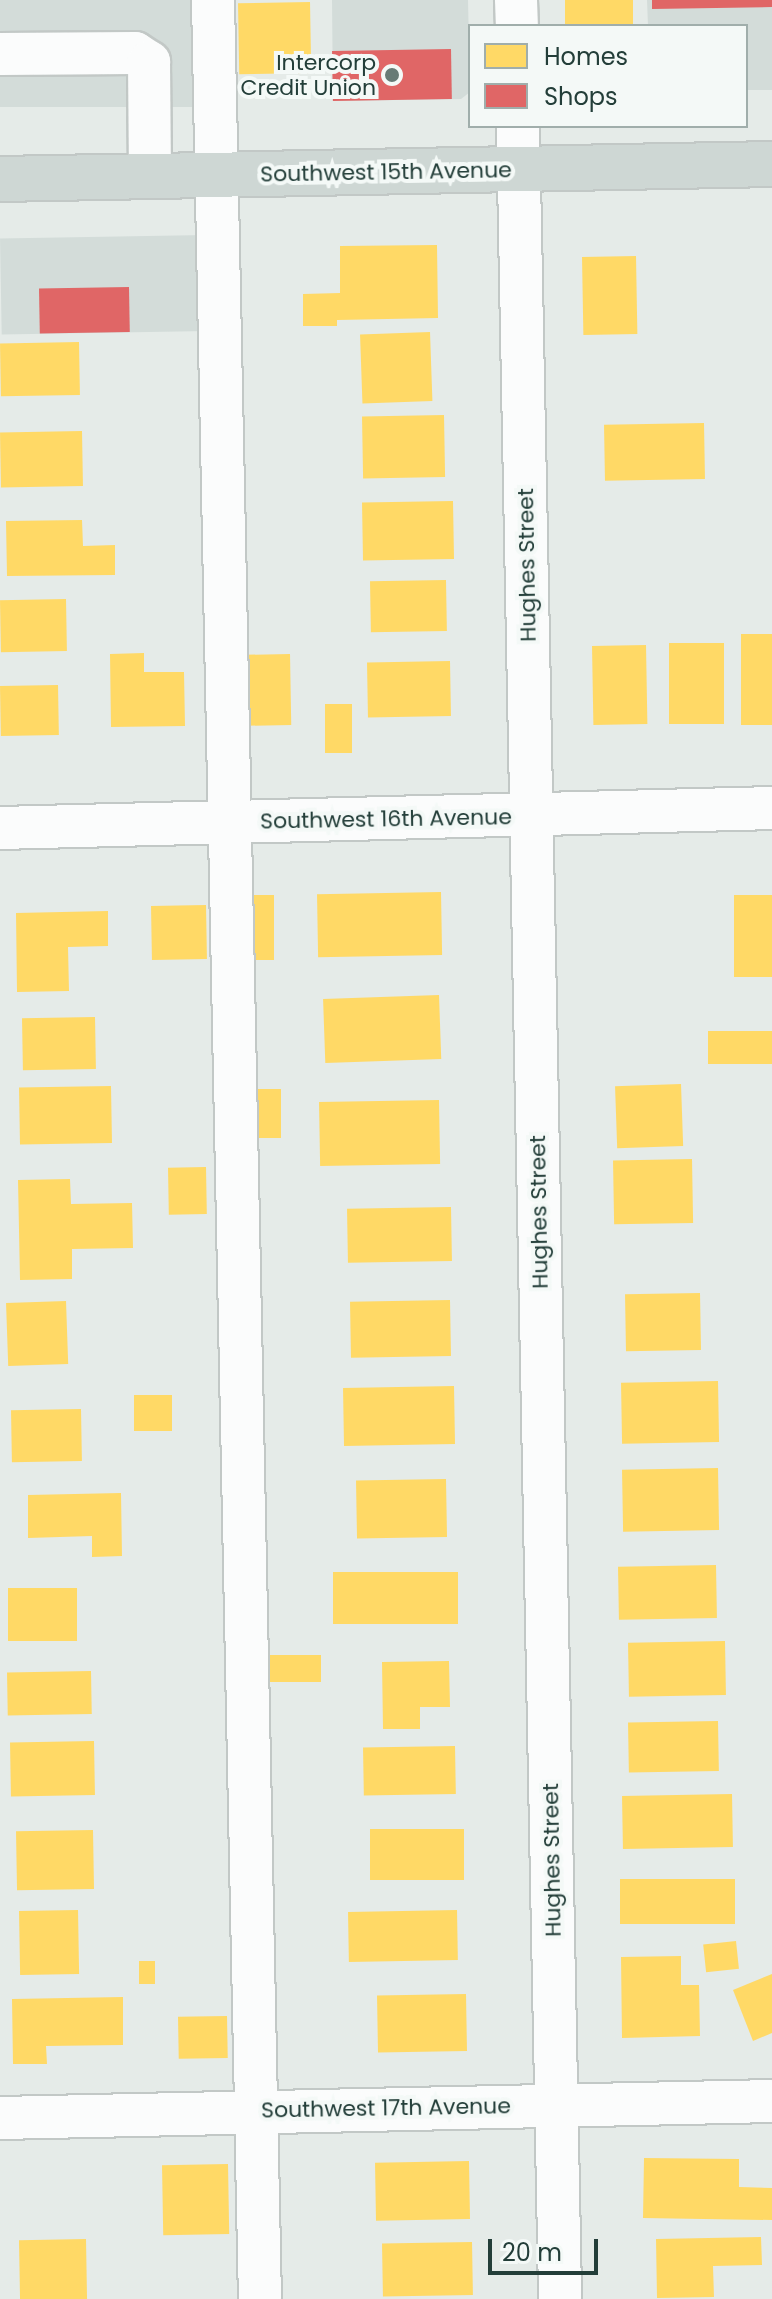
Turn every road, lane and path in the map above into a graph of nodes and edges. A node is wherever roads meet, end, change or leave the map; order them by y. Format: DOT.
graph roads {
  1 [pos="213,0"];
  2 [pos="516,0"];
  3 [pos="517,24"];
  4 [pos="0,54"];
  5 [pos="518,128"];
  6 [pos="772,164"];
  7 [pos="519,169"];
  8 [pos="216,175"];
  9 [pos="150,176"];
  10 [pos="0,179"];
  11 [pos="772,808"];
  12 [pos="532,815"];
  13 [pos="233,823"];
  14 [pos="0,828"];
  15 [pos="772,2101"];
  16 [pos="556,2104"];
  17 [pos="258,2111"];
  18 [pos="0,2118"];
  19 [pos="260,2299"];
  20 [pos="560,2299"];
  1 -- 8 [label="street"];
  2 -- 3 [label="street"];
  4 -- 9 [label="street"];
  5 -- 7 [label="street, Hughes Street"];
  6 -- 7 [label="main road, Southwest 15th Avenue"];
  7 -- 8 [label="main road, Southwest 15th Avenue"];
  7 -- 12 [label="street, Hughes Street"];
  8 -- 9 [label="main road, Southwest 15th Avenue"];
  8 -- 13 [label="street"];
  9 -- 10 [label="main road, Southwest 15th Avenue"];
  11 -- 12 [label="street, Southwest 16th Avenue"];
  12 -- 13 [label="street, Southwest 16th Avenue"];
  12 -- 16 [label="street, Hughes Street"];
  13 -- 14 [label="street, Southwest 16th Avenue"];
  13 -- 17 [label="street"];
  15 -- 16 [label="street, Southwest 17th Avenue"];
  16 -- 17 [label="street, Southwest 17th Avenue"];
  16 -- 20 [label="street, Hughes Street"];
  17 -- 18 [label="street, Southwest 17th Avenue"];
  17 -- 19 [label="street"];
}
